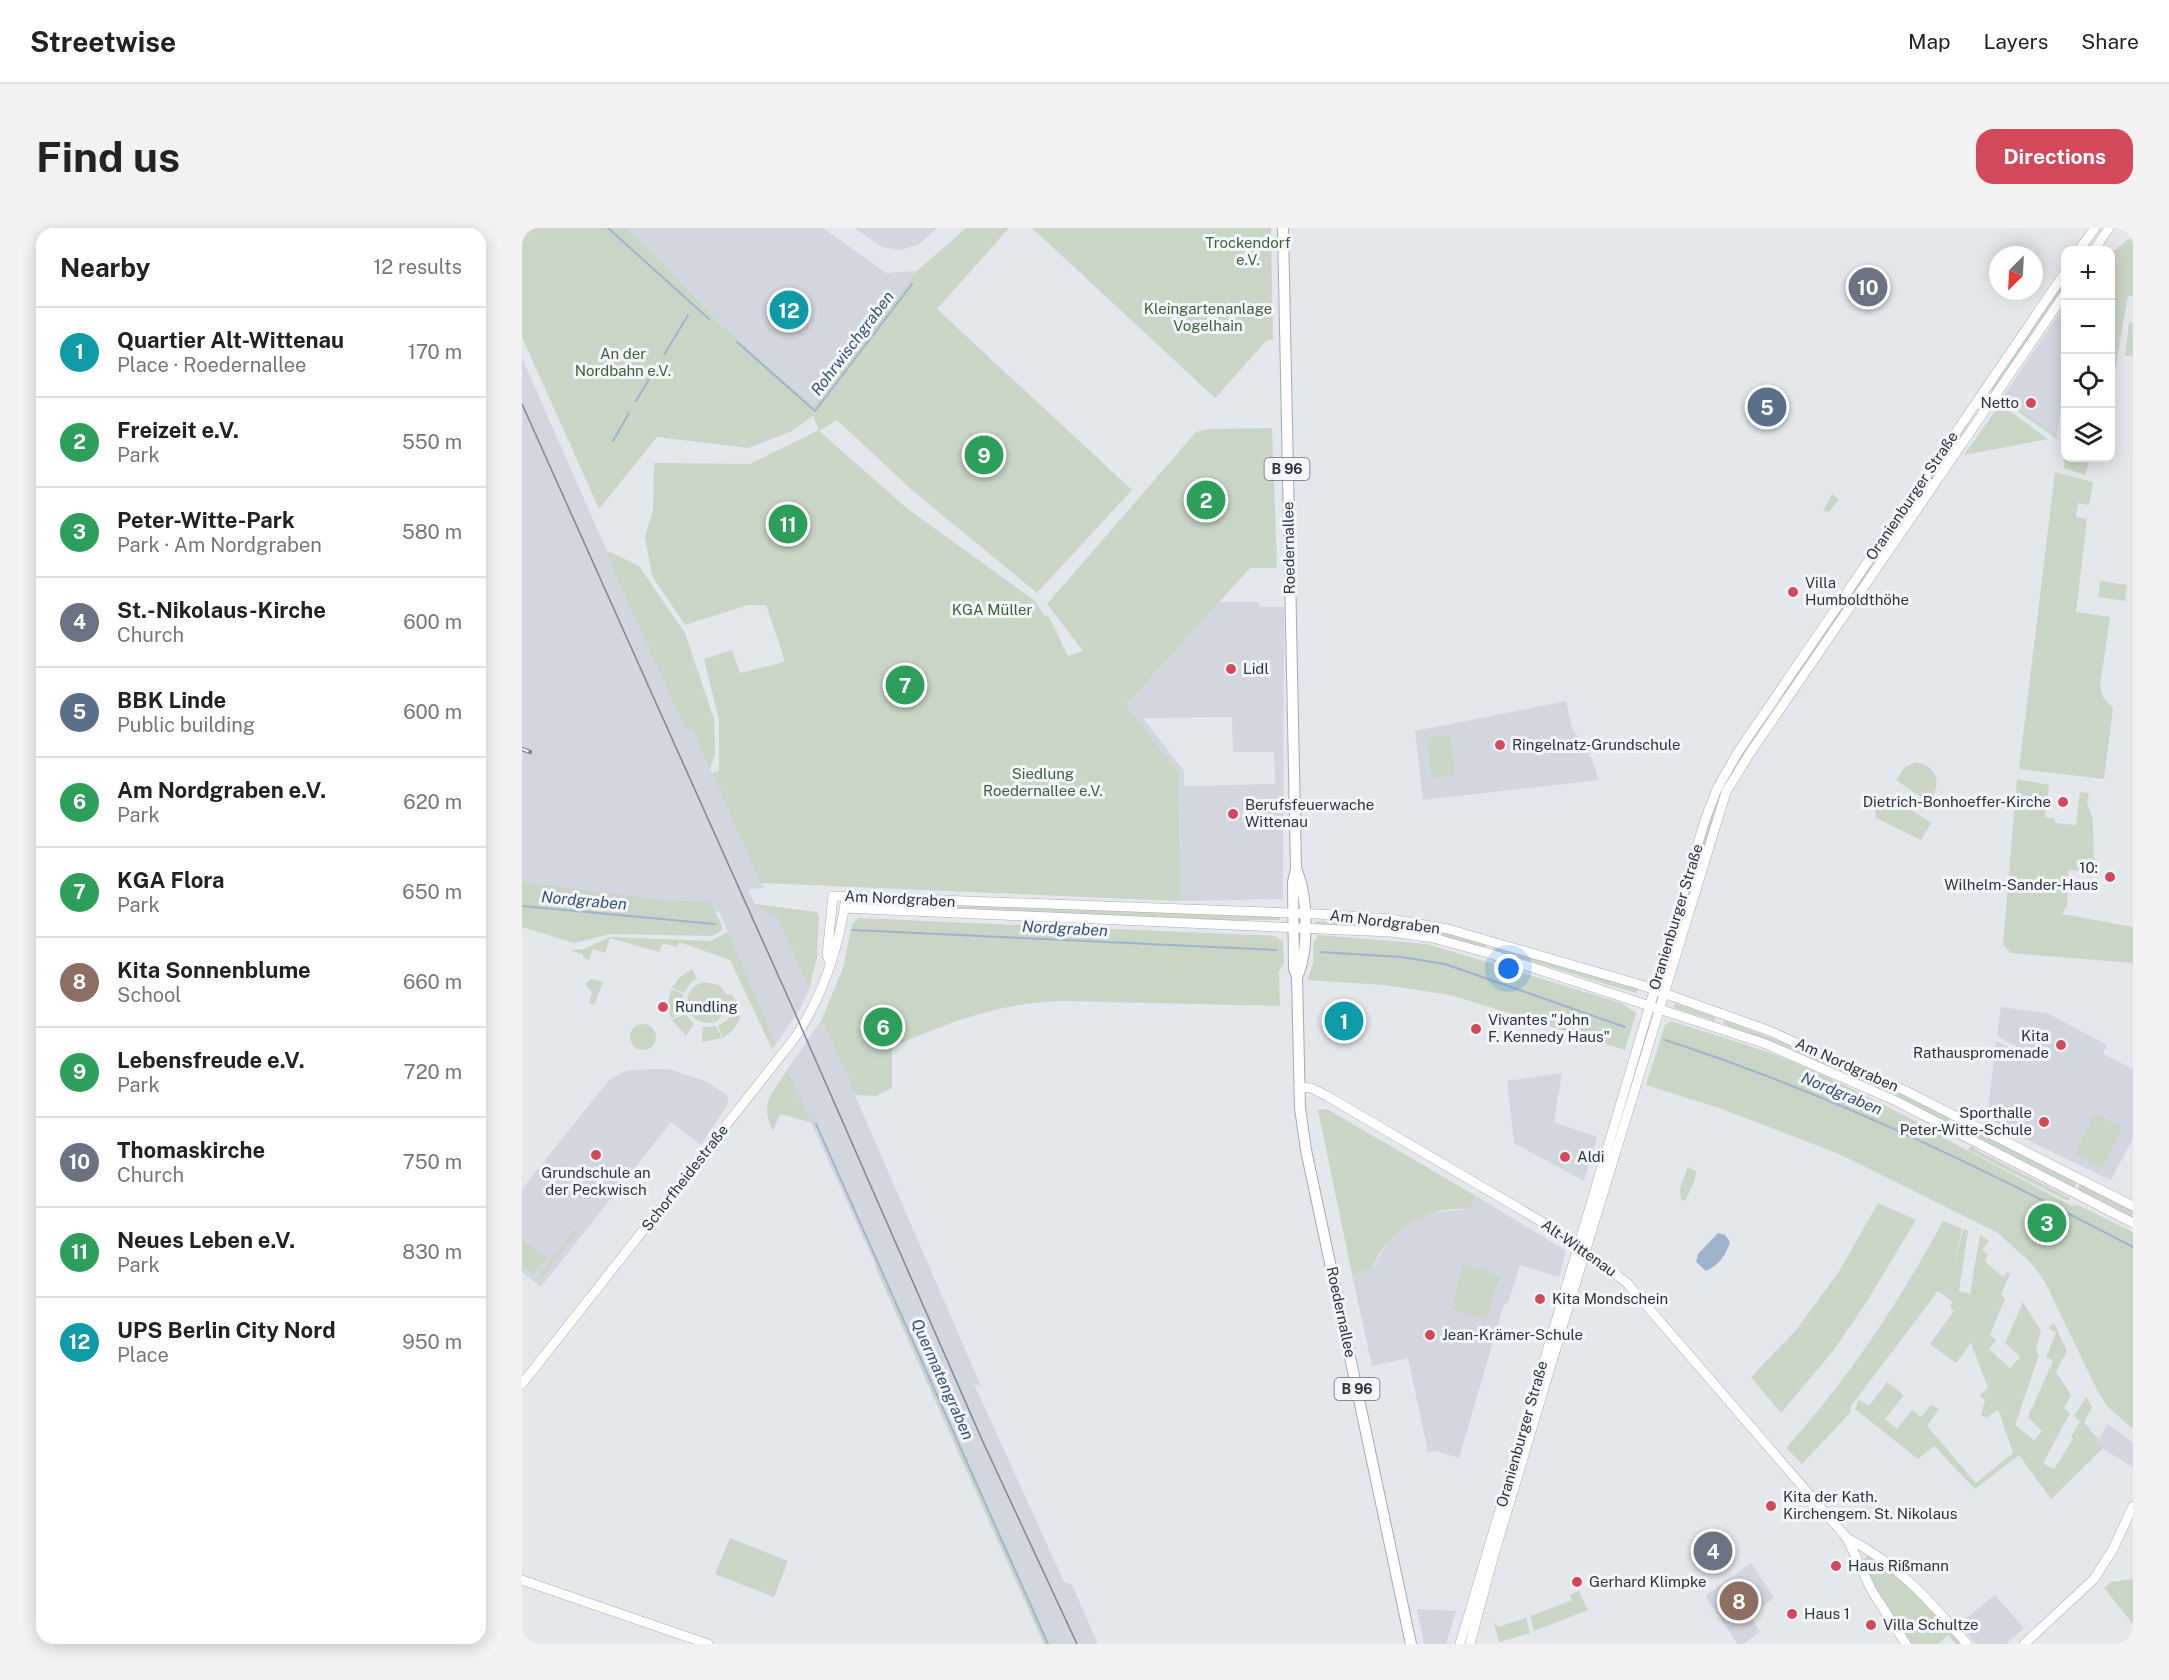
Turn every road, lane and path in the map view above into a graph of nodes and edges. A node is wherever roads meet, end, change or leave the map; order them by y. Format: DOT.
graph roads {
  1 [pos="1283,228"];
  2 [pos="2095,228"];
  3 [pos="2109,228"];
  4 [pos="2082,246"];
  5 [pos="2097,246"];
  6 [pos="2061,278"];
  7 [pos="2061,299"];
  8 [pos="833,896"];
  9 [pos="846,896"];
  10 [pos="844,908"];
  11 [pos="1298,913"];
  12 [pos="1298,928"];
  13 [pos="830,963"];
  14 [pos="1655,990"];
  15 [pos="1665,993"];
  16 [pos="1650,1004"];
  17 [pos="1661,1008"];
  18 [pos="1299,1087"];
  19 [pos="2133,1206"];
  20 [pos="2133,1223"];
  21 [pos="1578,1245"];
  22 [pos="1587,1251"];
  23 [pos="1564,1307"];
  24 [pos="522,1384"];
  25 [pos="2133,1506"];
  26 [pos="1847,1538"];
  27 [pos="522,1580"];
  28 [pos="708,1644"];
  29 [pos="1411,1644"];
  30 [pos="1460,1644"];
  31 [pos="1470,1644"];
  32 [pos="1906,1644"];
  33 [pos="1967,1644"];
  34 [pos="2024,1644"];
  1 -- 11 [label="main road, Roedernallee / B 96"];
  2 -- 4 [label="main road"];
  3 -- 5 [label="main road"];
  6 -- 14 [label="main road, Oranienburger Straße"];
  7 -- 15 [label="main road, Oranienburger Straße"];
  8 -- 9 [label="main road, Am Nordgraben"];
  8 -- 13 [label="main road, Schorfheidestraße"];
  9 -- 10 [label="main road, Schorfheidestraße"];
  9 -- 11 [label="main road, Am Nordgraben"];
  10 -- 12 [label="main road, Am Nordgraben"];
  10 -- 13 [label="main road, Schorfheidestraße"];
  11 -- 12 [label="main road, Roedernallee / B 96"];
  11 -- 14 [label="main road, Am Nordgraben"];
  12 -- 16 [label="main road, Am Nordgraben"];
  12 -- 18 [label="main road, Roedernallee / B 96"];
  13 -- 24 [label="main road, Schorfheidestraße"];
  14 -- 15 [label="main road, Am Nordgraben"];
  14 -- 16 [label="main road, Oranienburger Straße"];
  15 -- 17 [label="main road, Oranienburger Straße"];
  15 -- 19 [label="main road, Am Nordgraben"];
  16 -- 17 [label="main road, Am Nordgraben"];
  16 -- 21 [label="main road, Oranienburger Straße"];
  17 -- 20 [label="main road, Am Nordgraben"];
  17 -- 22 [label="main road, Oranienburger Straße"];
  18 -- 21 [label="main road, Alt-Wittenau"];
  18 -- 29 [label="main road, Roedernallee / B 96"];
  21 -- 22 [label="main road, Alt-Wittenau"];
  21 -- 23 [label="main road, Oranienburger Straße"];
  22 -- 23 [label="main road, Oranienburger Straße"];
  22 -- 26 [label="main road, Alt-Wittenau"];
  23 -- 30 [label="main road, Oranienburger Straße"];
  23 -- 31 [label="main road, Oranienburger Straße"];
  25 -- 34 [label="main road"];
  26 -- 32 [label="main road, Alt-Wittenau"];
  26 -- 33 [label="main road, Alt-Wittenau"];
  27 -- 28 [label="main road"];
}
